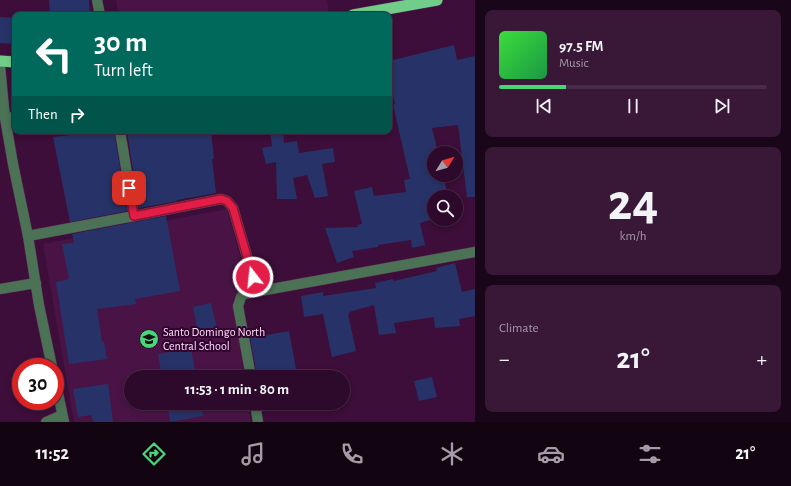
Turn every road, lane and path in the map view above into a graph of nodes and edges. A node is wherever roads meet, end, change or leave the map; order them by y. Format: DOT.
graph roads {
  1 [pos="97,0"];
  2 [pos="437,0"];
  3 [pos="99,12"];
  4 [pos="370,12"];
  5 [pos="0,61"];
  6 [pos="12,62"];
  7 [pos="0,66"];
  8 [pos="11,121"];
  9 [pos="120,134"];
  10 [pos="134,216"];
  11 [pos="28,236"];
  12 [pos="475,252"];
  13 [pos="36,283"];
  14 [pos="0,289"];
  15 [pos="257,290"];
  16 [pos="50,358"];
  17 [pos="250,370"];
  18 [pos="256,410"];
  19 [pos="63,418"];
  20 [pos="46,422"];
  21 [pos="258,422"];
  1 -- 3 [label="street"];
  2 -- 4 [label="highway"];
  5 -- 6 [label="highway"];
  7 -- 8 [label="street"];
  8 -- 11 [label="street"];
  9 -- 10 [label="street"];
  10 -- 11 [label="street"];
  10 -- 15 [label="street"];
  11 -- 13 [label="street"];
  12 -- 15 [label="street"];
  13 -- 14 [label="street"];
  13 -- 16 [label="street"];
  15 -- 17 [label="street"];
  18 -- 21 [label="street"];
  19 -- 20 [label="street"];
}
